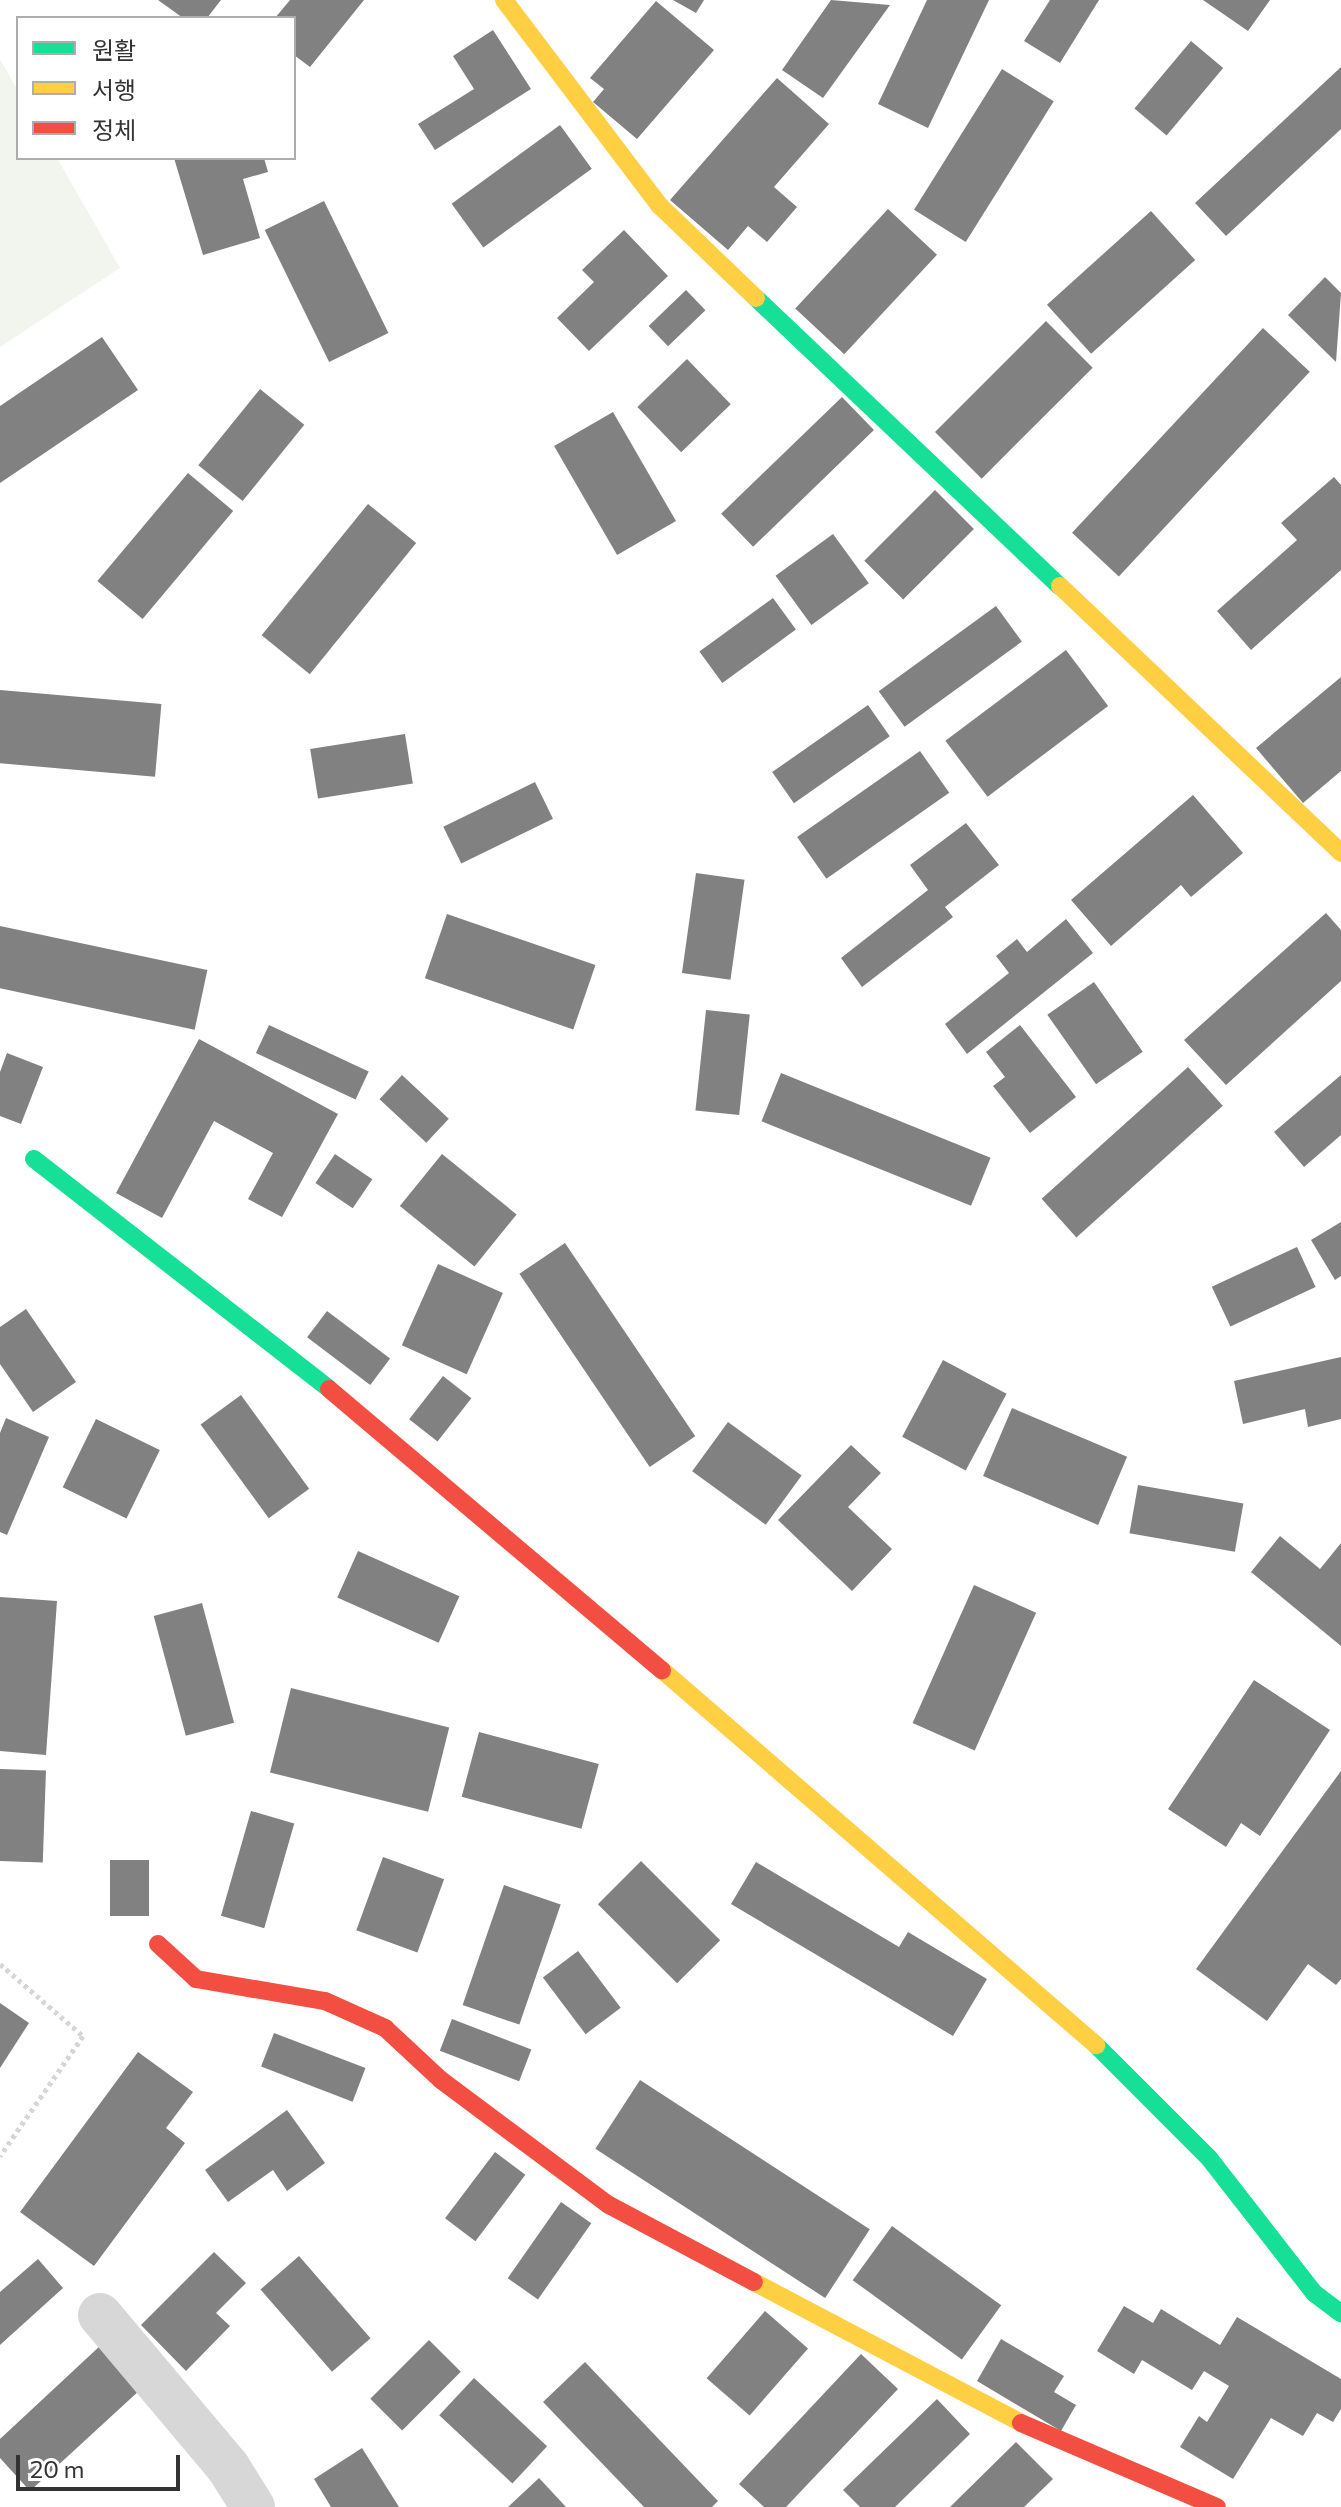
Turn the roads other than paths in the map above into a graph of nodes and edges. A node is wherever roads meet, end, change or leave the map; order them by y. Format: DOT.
graph roads {
  1 [pos="504,0"];
  2 [pos="1341,853"];
  3 [pos="34,1159"];
  4 [pos="158,1944"];
  5 [pos="1341,2313"];
  6 [pos="100,2315"];
  7 [pos="253,2507"];
  8 [pos="1217,2507"];
  1 -- 2 [label="street"];
  3 -- 5 [label="street"];
  4 -- 8 [label="street"];
  6 -- 7 [label="street"];
}
